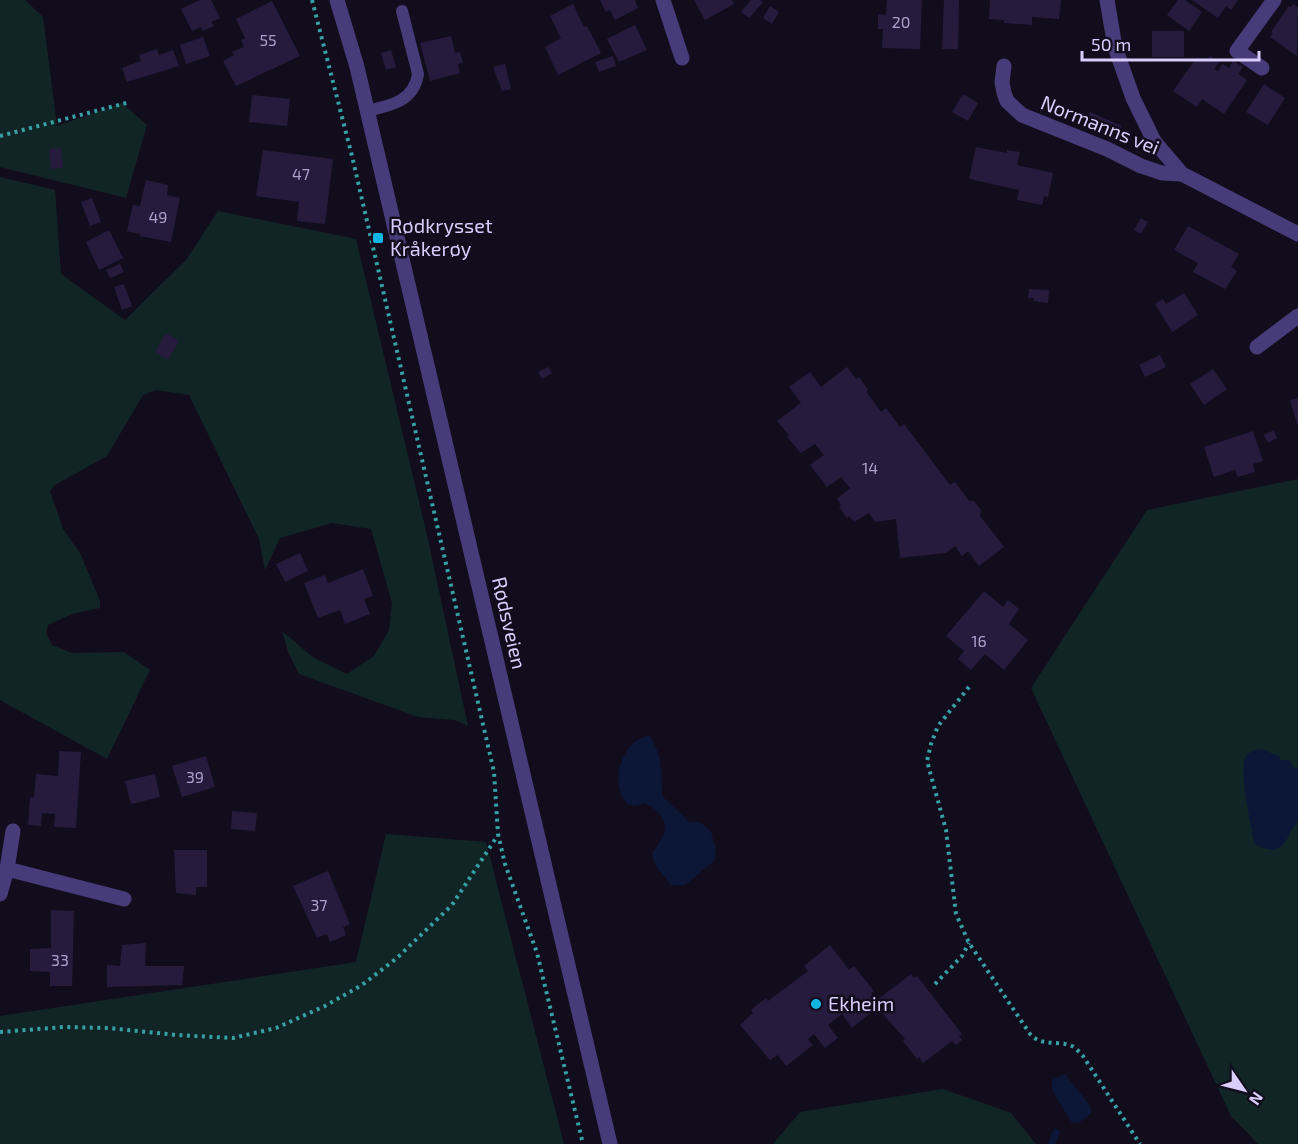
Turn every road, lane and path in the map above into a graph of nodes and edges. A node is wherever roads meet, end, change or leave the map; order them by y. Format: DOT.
graph roads {
  1 [pos="312,0"];
  2 [pos="338,0"];
  3 [pos="663,0"];
  4 [pos="1107,0"];
  5 [pos="1274,0"];
  6 [pos="402,11"];
  7 [pos="682,58"];
  8 [pos="1004,66"];
  9 [pos="1262,68"];
  10 [pos="130,102"];
  11 [pos="366,111"];
  12 [pos="0,135"];
  13 [pos="1182,174"];
  14 [pos="1298,234"];
  15 [pos="1298,316"];
  16 [pos="1257,347"];
  17 [pos="969,687"];
  18 [pos="13,831"];
  19 [pos="498,834"];
  20 [pos="4,847"];
  21 [pos="7,869"];
  22 [pos="0,894"];
  23 [pos="124,899"];
  24 [pos="969,943"];
  25 [pos="935,984"];
  26 [pos="0,1032"];
  27 [pos="584,1144"];
  28 [pos="610,1144"];
  29 [pos="1140,1144"];
  1 -- 19 [label="path"];
  2 -- 11 [label="street, Rødsveien"];
  3 -- 7 [label="street"];
  4 -- 13 [label="street, Normanns vei"];
  5 -- 9 [label="street"];
  6 -- 11 [label="lane"];
  8 -- 13 [label="street, Normanns vei"];
  10 -- 12 [label="path"];
  11 -- 28 [label="street, Rødsveien"];
  13 -- 14 [label="street, Normanns vei"];
  15 -- 16 [label="street"];
  17 -- 24 [label="path"];
  18 -- 20 [label="street"];
  19 -- 26 [label="path"];
  19 -- 27 [label="path"];
  20 -- 21 [label="street"];
  21 -- 22 [label="street"];
  21 -- 23 [label="street"];
  24 -- 25 [label="path"];
  24 -- 29 [label="path"];
}
